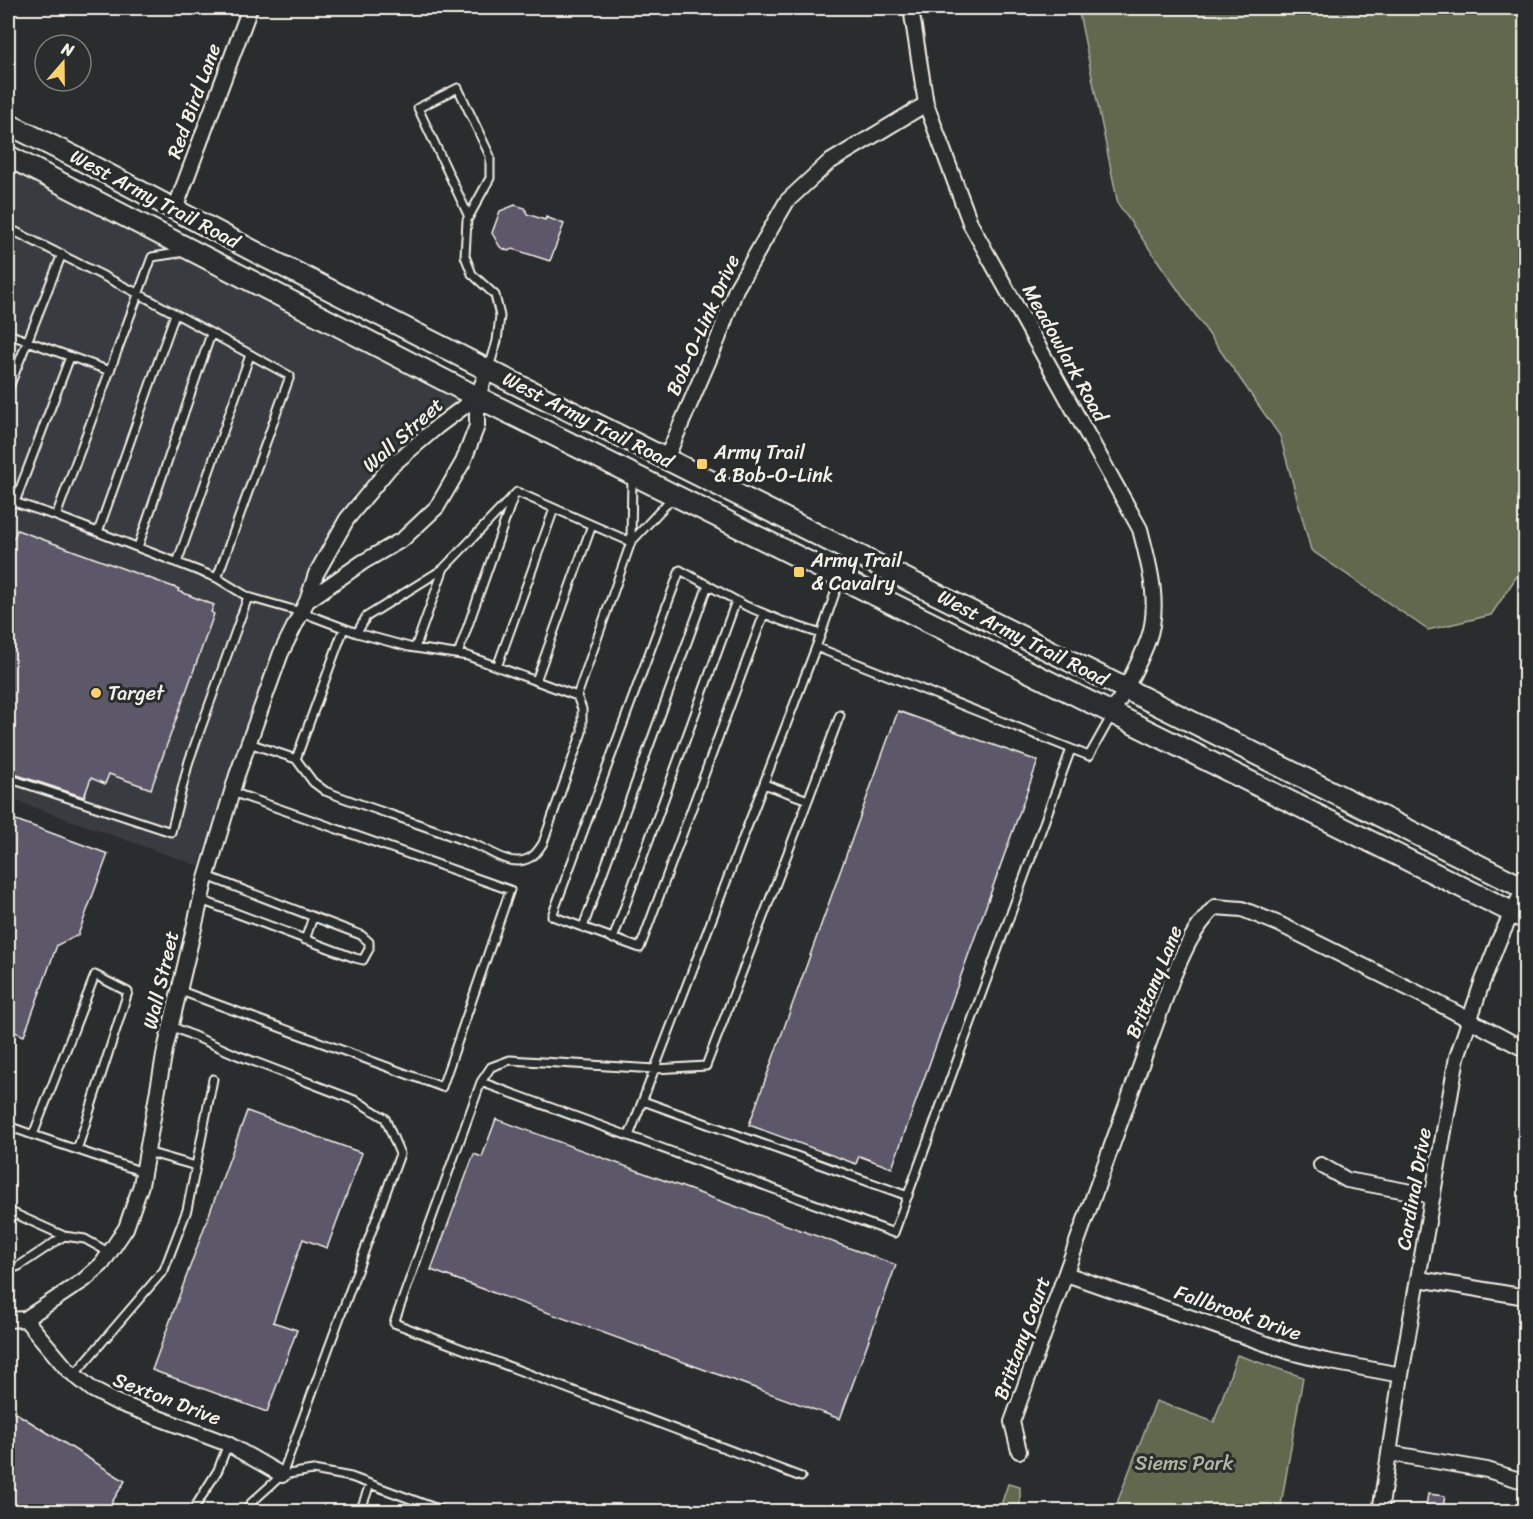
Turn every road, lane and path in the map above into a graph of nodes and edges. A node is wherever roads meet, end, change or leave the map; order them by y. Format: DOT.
graph roads {
  1 [pos="250,8"];
  2 [pos="912,8"];
  3 [pos="926,104"];
  4 [pos="8,124"];
  5 [pos="8,156"];
  6 [pos="175,209"];
  7 [pos="469,217"];
  8 [pos="8,228"];
  9 [pos="193,251"];
  10 [pos="62,254"];
  11 [pos="139,294"];
  12 [pos="175,314"];
  13 [pos="8,334"];
  14 [pos="211,334"];
  15 [pos="26,341"];
  16 [pos="250,355"];
  17 [pos="70,357"];
  18 [pos="488,370"];
  19 [pos="110,371"];
  20 [pos="8,390"];
  21 [pos="477,397"];
  22 [pos="666,459"];
  23 [pos="632,474"];
  24 [pos="674,495"];
  25 [pos="514,496"];
  26 [pos="8,500"];
  27 [pos="15,502"];
  28 [pos="554,508"];
  29 [pos="56,516"];
  30 [pos="592,525"];
  31 [pos="98,532"];
  32 [pos="631,542"];
  33 [pos="138,547"];
  34 [pos="849,552"];
  35 [pos="177,563"];
  36 [pos="444,568"];
  37 [pos="217,578"];
  38 [pos="841,578"];
  39 [pos="708,585"];
  40 [pos="248,597"];
  41 [pos="736,601"];
  42 [pos="304,606"];
  43 [pos="764,614"];
  44 [pos="344,628"];
  45 [pos="357,633"];
  46 [pos="821,634"];
  47 [pos="816,647"];
  48 [pos="415,648"];
  49 [pos="458,654"];
  50 [pos="497,667"];
  51 [pos="536,681"];
  52 [pos="1125,689"];
  53 [pos="577,696"];
  54 [pos="1113,712"];
  55 [pos="840,715"];
  56 [pos="249,743"];
  57 [pos="1071,749"];
  58 [pos="296,759"];
  59 [pos="8,778"];
  60 [pos="764,784"];
  61 [pos="232,792"];
  62 [pos="808,800"];
  63 [pos="207,876"];
  64 [pos="1525,887"];
  65 [pos="201,900"];
  66 [pos="313,916"];
  67 [pos="1518,916"];
  68 [pos="583,927"];
  69 [pos="613,939"];
  70 [pos="305,940"];
  71 [pos="178,990"];
  72 [pos="1469,1021"];
  73 [pos="170,1026"];
  74 [pos="1526,1050"];
  75 [pos="656,1069"];
  76 [pos="213,1079"];
  77 [pos="481,1082"];
  78 [pos="643,1101"];
  79 [pos="8,1126"];
  80 [pos="33,1136"];
  81 [pos="629,1136"];
  82 [pos="77,1150"];
  83 [pos="147,1152"];
  84 [pos="1321,1165"];
  85 [pos="196,1166"];
  86 [pos="143,1172"];
  87 [pos="908,1196"];
  88 [pos="1432,1196"];
  89 [pos="8,1213"];
  90 [pos="64,1236"];
  91 [pos="110,1253"];
  92 [pos="8,1269"];
  93 [pos="1066,1274"];
  94 [pos="1419,1279"];
  95 [pos="1526,1296"];
  96 [pos="25,1319"];
  97 [pos="8,1320"];
  98 [pos="74,1375"];
  99 [pos="1401,1375"];
  100 [pos="228,1444"];
  101 [pos="1019,1451"];
  102 [pos="1389,1453"];
  103 [pos="282,1475"];
  104 [pos="801,1477"];
  105 [pos="1526,1482"];
  106 [pos="370,1484"];
  107 [pos="192,1512"];
  108 [pos="246,1512"];
  109 [pos="360,1512"];
  110 [pos="446,1512"];
  111 [pos="1380,1512"];
  1 -- 6 [label="street, Red Bird Lane"];
  2 -- 3 [label="street, Meadowlark Road"];
  3 -- 22 [label="street, Bob-O-Link Drive"];
  3 -- 52 [label="street, Meadowlark Road"];
  4 -- 6 [label="main road, West Army Trail Road"];
  5 -- 9 [label="main road, West Army Trail Road"];
  6 -- 18 [label="main road, West Army Trail Road"];
  7 -- 7 [label="lane"];
  7 -- 18 [label="lane"];
  8 -- 10 [label="lane"];
  9 -- 11 [label="lane"];
  9 -- 21 [label="main road, West Army Trail Road"];
  10 -- 11 [label="lane"];
  10 -- 15 [label="lane"];
  11 -- 12 [label="lane"];
  11 -- 19 [label="lane"];
  12 -- 14 [label="lane"];
  12 -- 31 [label="lane"];
  13 -- 15 [label="lane"];
  14 -- 16 [label="lane"];
  14 -- 33 [label="lane"];
  15 -- 17 [label="lane"];
  15 -- 20 [label="lane"];
  16 -- 35 [label="lane"];
  16 -- 37 [label="lane"];
  17 -- 19 [label="lane"];
  17 -- 27 [label="lane"];
  18 -- 21 [label="street, Wall Street"];
  18 -- 22 [label="main road, West Army Trail Road"];
  19 -- 29 [label="lane"];
  21 -- 23 [label="main road, West Army Trail Road"];
  21 -- 42 [label="street, Wall Street"];
  21 -- 42 [label="street, Wall Street"];
  22 -- 34 [label="main road, West Army Trail Road"];
  23 -- 24 [label="main road, West Army Trail Road"];
  23 -- 32 [label="lane"];
  24 -- 32 [label="lane"];
  24 -- 38 [label="main road, West Army Trail Road"];
  25 -- 28 [label="lane"];
  25 -- 36 [label="lane"];
  25 -- 49 [label="lane"];
  26 -- 27 [label="lane"];
  27 -- 29 [label="lane"];
  28 -- 30 [label="lane"];
  28 -- 50 [label="lane"];
  29 -- 31 [label="lane"];
  30 -- 32 [label="lane"];
  30 -- 51 [label="lane"];
  31 -- 33 [label="lane"];
  32 -- 53 [label="lane"];
  33 -- 35 [label="lane"];
  34 -- 38 [label="lane"];
  34 -- 52 [label="main road, West Army Trail Road"];
  35 -- 37 [label="lane"];
  36 -- 45 [label="lane"];
  36 -- 48 [label="lane"];
  37 -- 40 [label="lane"];
  38 -- 46 [label="lane"];
  38 -- 54 [label="main road, West Army Trail Road"];
  39 -- 41 [label="lane"];
  39 -- 68 [label="lane"];
  39 -- 68 [label="lane"];
  40 -- 42 [label="lane"];
  40 -- 59 [label="lane"];
  41 -- 43 [label="lane"];
  41 -- 69 [label="lane"];
  42 -- 44 [label="lane"];
  42 -- 56 [label="street, Wall Street"];
  43 -- 46 [label="lane"];
  43 -- 69 [label="lane"];
  44 -- 45 [label="lane"];
  44 -- 58 [label="lane"];
  45 -- 48 [label="lane"];
  46 -- 47 [label="lane"];
  47 -- 57 [label="lane"];
  47 -- 60 [label="lane"];
  48 -- 49 [label="lane"];
  49 -- 50 [label="lane"];
  50 -- 51 [label="lane"];
  51 -- 53 [label="lane"];
  52 -- 54 [label="street, Meadowlark Road"];
  52 -- 64 [label="main road, West Army Trail Road"];
  53 -- 58 [label="lane"];
  54 -- 57 [label="lane"];
  54 -- 67 [label="main road, West Army Trail Road"];
  55 -- 62 [label="lane"];
  56 -- 58 [label="lane"];
  56 -- 61 [label="street, Wall Street"];
  57 -- 87 [label="lane"];
  60 -- 62 [label="lane"];
  60 -- 75 [label="lane"];
  61 -- 63 [label="street, Wall Street"];
  61 -- 71 [label="lane"];
  62 -- 75 [label="lane"];
  63 -- 65 [label="street, Wall Street"];
  63 -- 66 [label="lane"];
  64 -- 67 [label="street, Cardinal Drive"];
  65 -- 70 [label="lane"];
  65 -- 71 [label="street, Wall Street"];
  66 -- 70 [label="lane"];
  66 -- 70 [label="lane"];
  67 -- 72 [label="street, Cardinal Drive"];
  68 -- 69 [label="lane"];
  71 -- 73 [label="street, Wall Street"];
  72 -- 74 [label="street"];
  72 -- 88 [label="street, Cardinal Drive"];
  72 -- 93 [label="street, Brittany Lane"];
  73 -- 83 [label="street, Wall Street"];
  73 -- 103 [label="lane"];
  75 -- 77 [label="lane"];
  75 -- 78 [label="lane"];
  76 -- 85 [label="lane"];
  77 -- 81 [label="lane"];
  77 -- 104 [label="lane"];
  78 -- 81 [label="lane"];
  78 -- 87 [label="lane"];
  79 -- 80 [label="lane"];
  80 -- 82 [label="lane"];
  80 -- 82 [label="lane"];
  81 -- 87 [label="lane"];
  82 -- 86 [label="lane"];
  83 -- 85 [label="lane"];
  83 -- 86 [label="street, Wall Street"];
  84 -- 88 [label="street"];
  85 -- 98 [label="lane"];
  86 -- 91 [label="street, Wall Street"];
  88 -- 94 [label="street, Cardinal Drive"];
  89 -- 90 [label="lane"];
  90 -- 91 [label="lane"];
  90 -- 92 [label="lane"];
  91 -- 96 [label="street, Wall Street"];
  93 -- 99 [label="street, Fallbrook Drive"];
  93 -- 101 [label="street, Brittany Court"];
  94 -- 95 [label="street"];
  94 -- 99 [label="street, Cardinal Drive"];
  96 -- 97 [label="street"];
  96 -- 98 [label="street, Sexton Drive"];
  98 -- 100 [label="street, Sexton Drive"];
  99 -- 102 [label="street, Cardinal Drive"];
  100 -- 103 [label="street, Sexton Drive"];
  100 -- 107 [label="lane"];
  102 -- 105 [label="street"];
  102 -- 111 [label="street, Cardinal Drive"];
  103 -- 106 [label="lane"];
  103 -- 108 [label="lane"];
  106 -- 109 [label="lane"];
  106 -- 110 [label="lane"];
}
